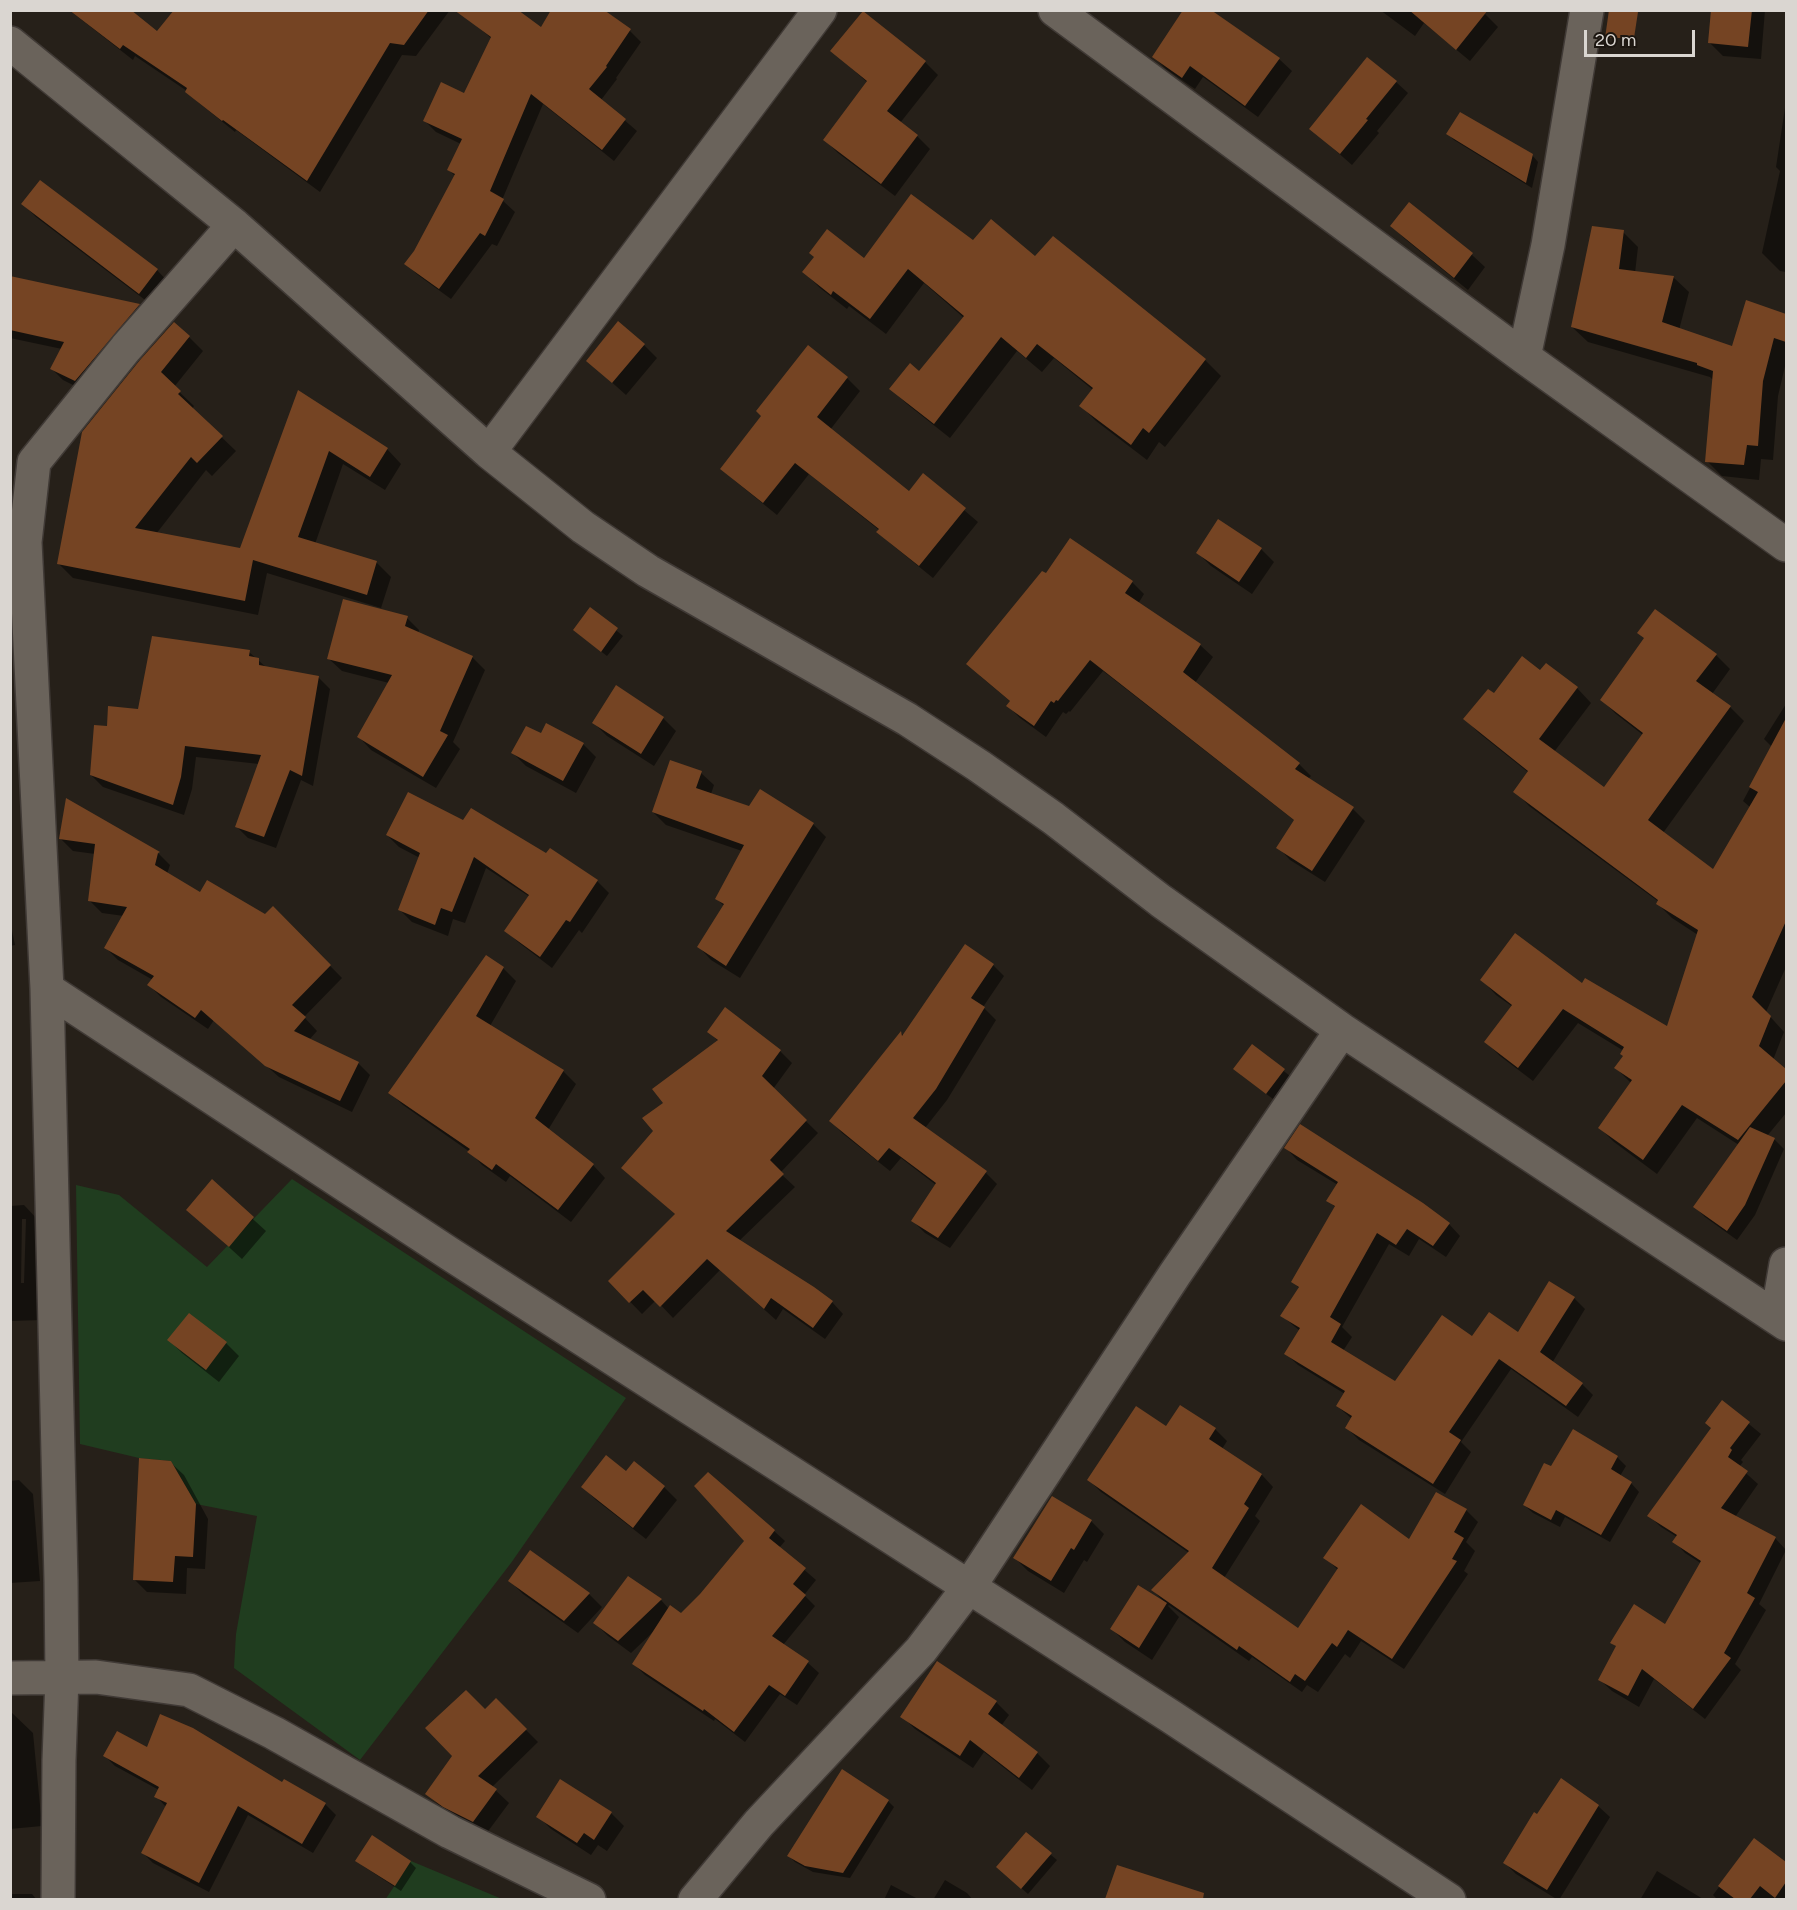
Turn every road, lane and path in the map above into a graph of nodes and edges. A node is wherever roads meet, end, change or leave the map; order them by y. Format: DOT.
graph roads {
  1 [pos="820,10"];
  2 [pos="1055,10"];
  3 [pos="1587,10"];
  4 [pos="10,43"];
  5 [pos="234,225"];
  6 [pos="1524,357"];
  7 [pos="489,452"];
  8 [pos="1786,545"];
  9 [pos="47,989"];
  10 [pos="1342,1030"];
  11 [pos="1786,1264"];
  12 [pos="1782,1320"];
  13 [pos="969,1587"];
  14 [pos="10,1678"];
  15 [pos="62,1678"];
  16 [pos="58,1899"];
  17 [pos="589,1899"];
  18 [pos="695,1899"];
  19 [pos="1449,1899"];
  1 -- 7 [label="street"];
  2 -- 6 [label="street"];
  3 -- 6 [label="street"];
  4 -- 5 [label="street"];
  5 -- 7 [label="street"];
  5 -- 9 [label="street"];
  6 -- 8 [label="street"];
  7 -- 10 [label="street"];
  9 -- 13 [label="street"];
  9 -- 15 [label="street"];
  10 -- 12 [label="street"];
  10 -- 13 [label="street"];
  11 -- 12 [label="street"];
  13 -- 18 [label="street"];
  13 -- 19 [label="street"];
  14 -- 15 [label="street"];
  15 -- 16 [label="street"];
  15 -- 17 [label="street"];
}
